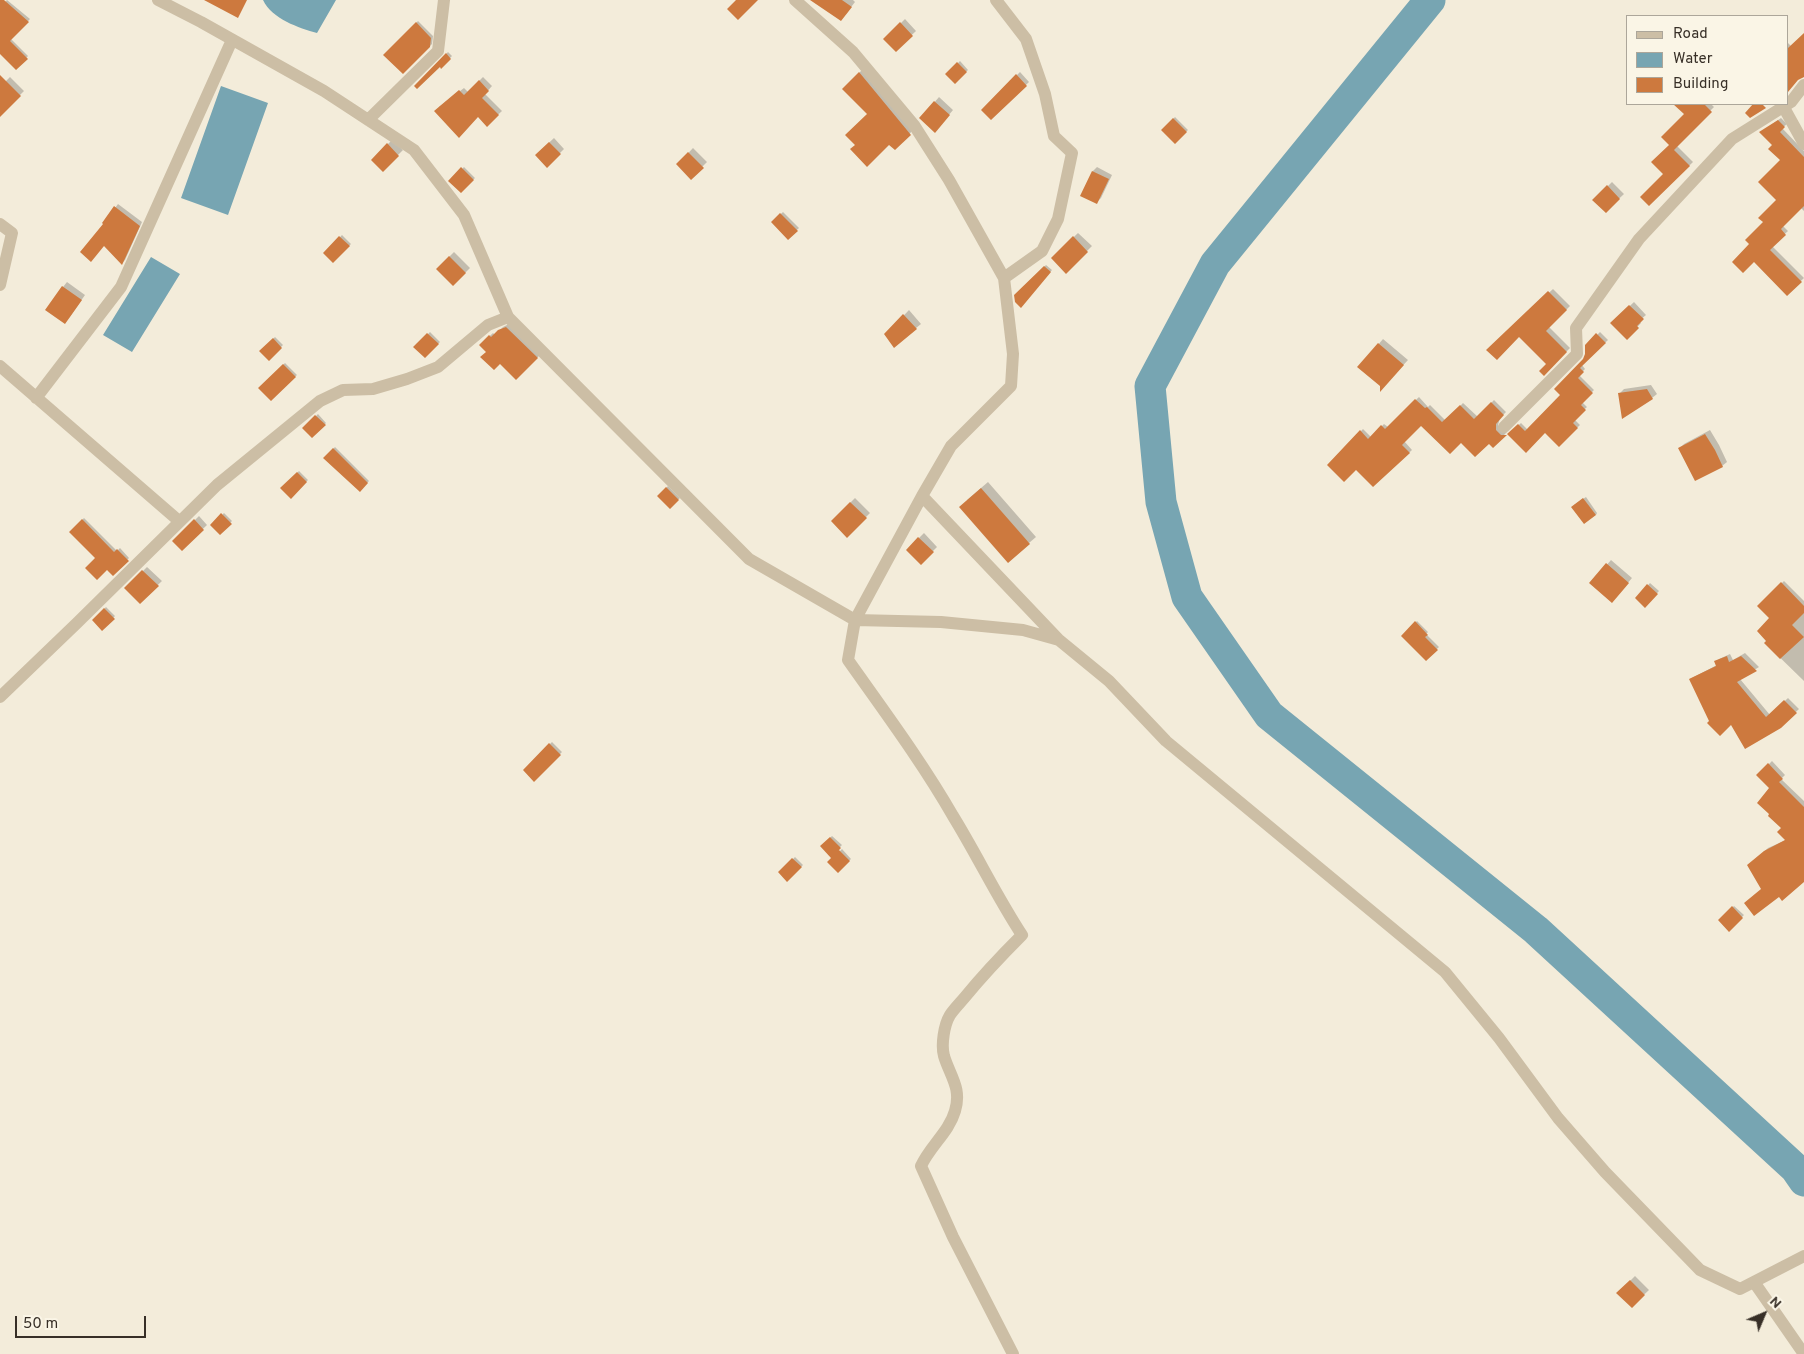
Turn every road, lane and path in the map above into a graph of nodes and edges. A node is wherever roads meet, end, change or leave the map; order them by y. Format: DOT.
graph roads {
  1 [pos="158,0"];
  2 [pos="444,0"];
  3 [pos="795,0"];
  4 [pos="996,0"];
  5 [pos="232,40"];
  6 [pos="1804,85"];
  7 [pos="1789,103"];
  8 [pos="1783,106"];
  9 [pos="368,120"];
  10 [pos="1804,144"];
  11 [pos="0,224"];
  12 [pos="1004,278"];
  13 [pos="0,285"];
  14 [pos="508,317"];
  15 [pos="0,366"];
  16 [pos="36,398"];
  17 [pos="1504,428"];
  18 [pos="922,496"];
  19 [pos="179,521"];
  20 [pos="855,620"];
  21 [pos="1059,640"];
  22 [pos="0,696"];
  23 [pos="1804,1256"];
  24 [pos="1754,1282"];
  25 [pos="1013,1354"];
  26 [pos="1804,1354"];
  1 -- 5 [label="street"];
  2 -- 9 [label="street"];
  3 -- 12 [label="street"];
  4 -- 12 [label="street"];
  5 -- 9 [label="street"];
  5 -- 16 [label="street"];
  6 -- 7 [label="street"];
  8 -- 10 [label="street"];
  8 -- 17 [label="street"];
  9 -- 14 [label="street"];
  11 -- 13 [label="street"];
  12 -- 18 [label="street"];
  14 -- 19 [label="street"];
  14 -- 20 [label="street"];
  15 -- 16 [label="street"];
  16 -- 19 [label="street"];
  18 -- 20 [label="street"];
  18 -- 21 [label="street"];
  19 -- 22 [label="street"];
  20 -- 21 [label="street"];
  20 -- 25 [label="street"];
  21 -- 24 [label="street"];
  23 -- 24 [label="street"];
  24 -- 26 [label="street"];
}
